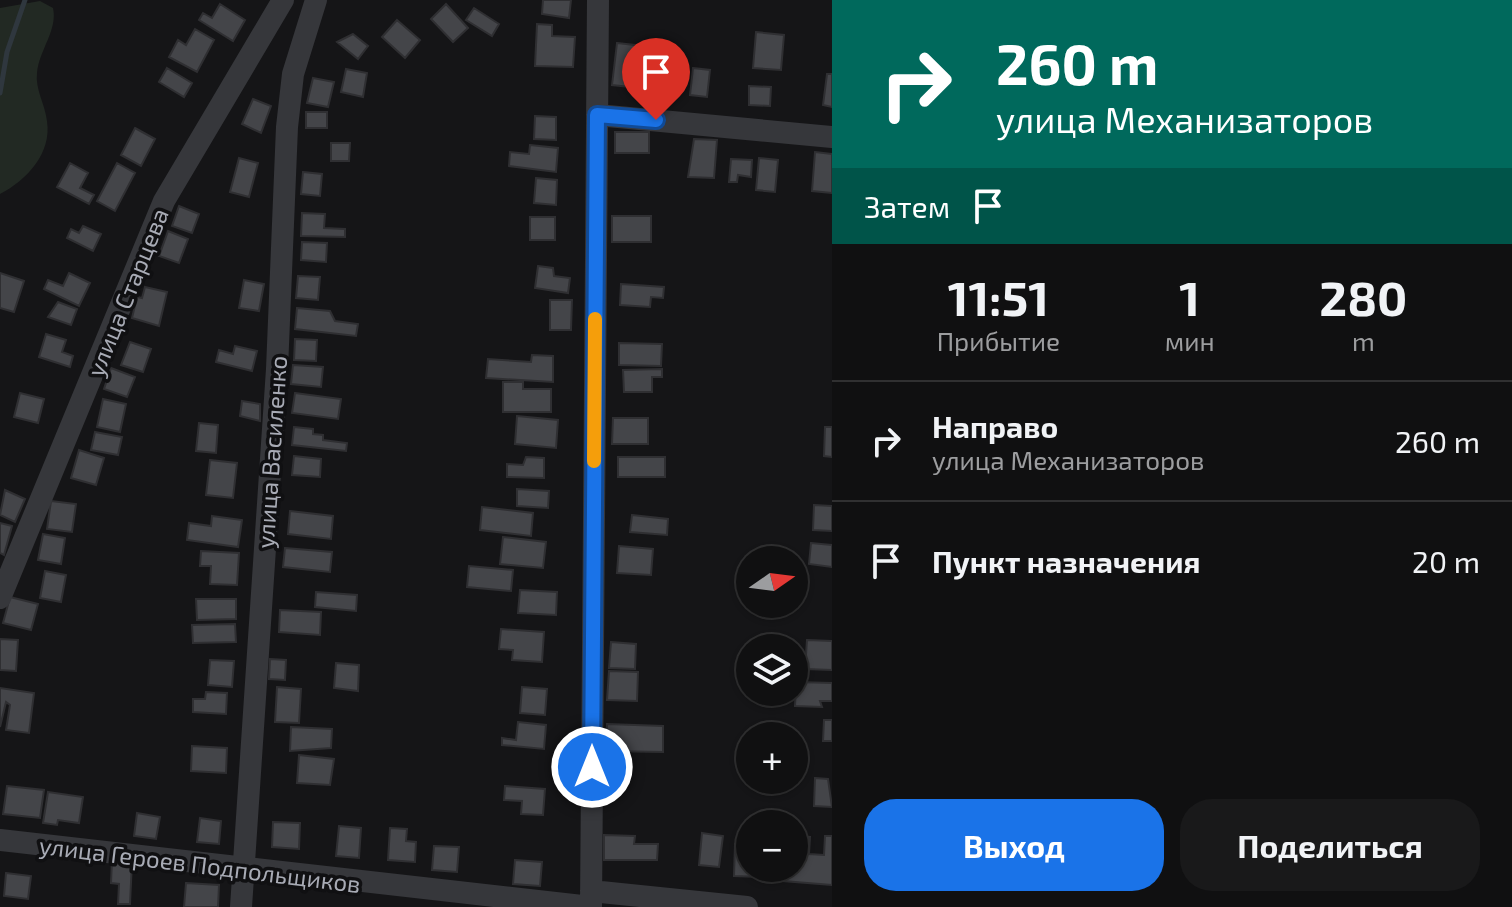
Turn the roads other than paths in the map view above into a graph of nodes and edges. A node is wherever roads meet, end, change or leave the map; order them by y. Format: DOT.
graph roads {
  1 [pos="283,0"];
  2 [pos="316,0"];
  3 [pos="598,0"];
  4 [pos="597,115"];
  5 [pos="832,137"];
  6 [pos="0,598"];
  7 [pos="0,840"];
  8 [pos="242,869"];
  9 [pos="418,898"];
  10 [pos="591,902"];
  11 [pos="241,907"];
  12 [pos="747,907"];
  1 -- 6 [label="street, улица Старцева"];
  2 -- 8 [label="street, улица Василенко"];
  3 -- 4 [label="street"];
  4 -- 5 [label="street"];
  4 -- 10 [label="street"];
  7 -- 8 [label="street, улица Героев Подпольщиков"];
  8 -- 9 [label="street, улица Героев Подпольщиков"];
  8 -- 11 [label="street, улица Василенко"];
  9 -- 10 [label="street, улица Героев Подпольщиков"];
  10 -- 12 [label="street, улица Героев Подпольщиков"];
}
